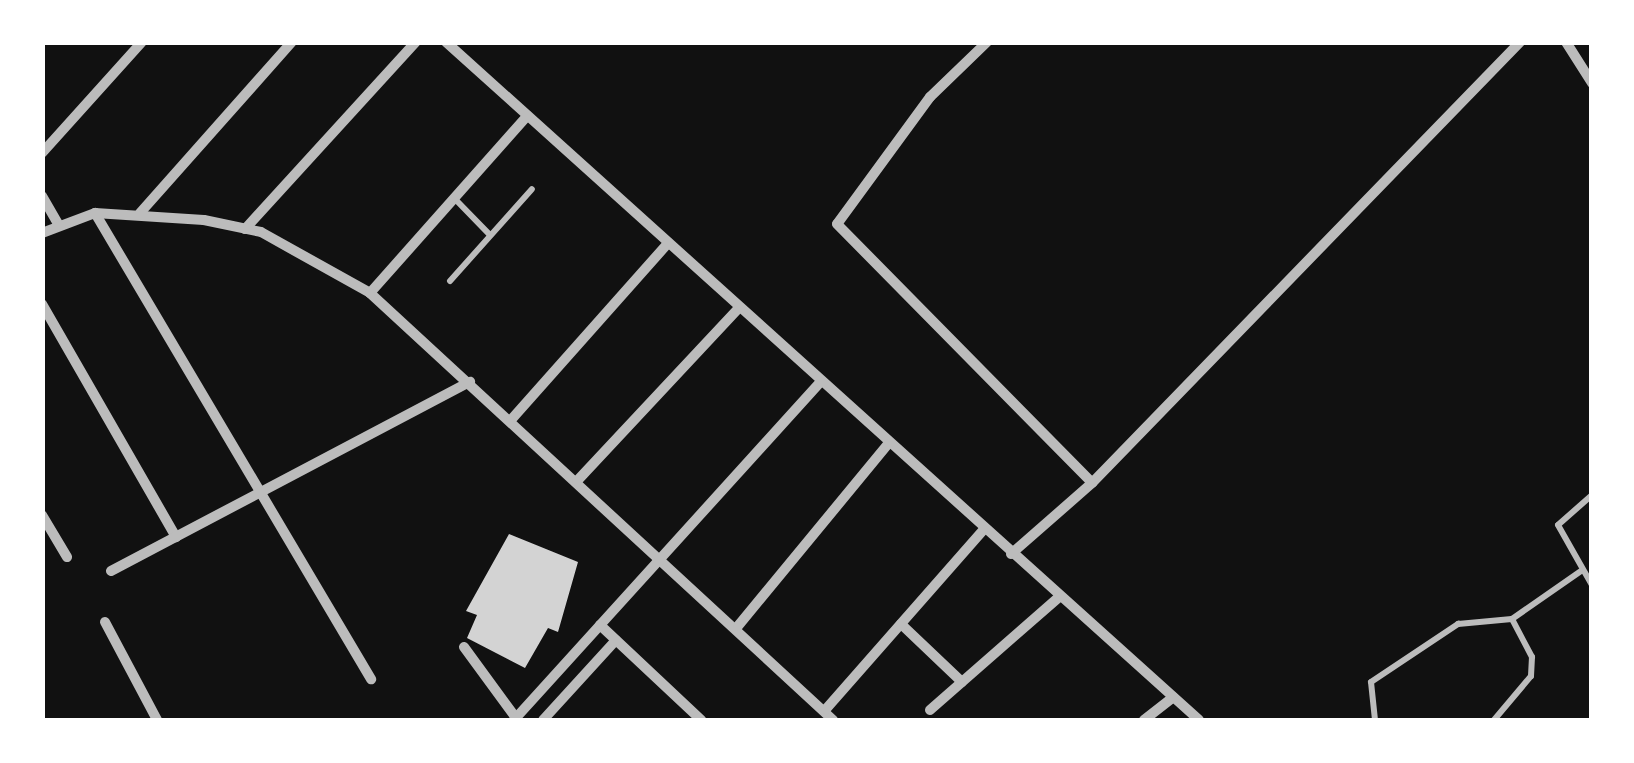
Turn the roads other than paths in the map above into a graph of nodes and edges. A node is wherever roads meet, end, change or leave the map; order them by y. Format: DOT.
graph roads {
  1 [pos="142,42"];
  2 [pos="292,42"];
  3 [pos="416,42"];
  4 [pos="446,42"];
  5 [pos="987,42"];
  6 [pos="1520,42"];
  7 [pos="1566,42"];
  8 [pos="1592,83"];
  9 [pos="527,116"];
  10 [pos="42,154"];
  11 [pos="532,188"];
  12 [pos="42,196"];
  13 [pos="454,198"];
  14 [pos="95,213"];
  15 [pos="140,213"];
  16 [pos="58,224"];
  17 [pos="245,228"];
  18 [pos="42,233"];
  19 [pos="489,234"];
  20 [pos="668,244"];
  21 [pos="450,282"];
  22 [pos="370,292"];
  23 [pos="42,304"];
  24 [pos="739,308"];
  25 [pos="470,382"];
  26 [pos="820,382"];
  27 [pos="512,420"];
  28 [pos="888,444"];
  29 [pos="577,481"];
  30 [pos="1092,483"];
  31 [pos="258,493"];
  32 [pos="1592,494"];
  33 [pos="42,514"];
  34 [pos="984,530"];
  35 [pos="176,536"];
  36 [pos="1011,554"];
  37 [pos="67,557"];
  38 [pos="662,557"];
  39 [pos="111,571"];
  40 [pos="1582,572"];
  41 [pos="1592,585"];
  42 [pos="1059,597"];
  43 [pos="1512,619"];
  44 [pos="105,622"];
  45 [pos="901,624"];
  46 [pos="600,625"];
  47 [pos="738,626"];
  48 [pos="616,640"];
  49 [pos="464,647"];
  50 [pos="371,679"];
  51 [pos="962,682"];
  52 [pos="1173,697"];
  53 [pos="826,709"];
  54 [pos="930,710"];
  55 [pos="687,716"];
  56 [pos="515,719"];
  57 [pos="158,720"];
  58 [pos="544,720"];
  59 [pos="701,720"];
  60 [pos="833,720"];
  61 [pos="1144,720"];
  62 [pos="1199,720"];
  63 [pos="1375,720"];
  64 [pos="1494,720"];
  1 -- 10 [label="street"];
  2 -- 15 [label="street"];
  3 -- 17 [label="street"];
  4 -- 9 [label="street"];
  5 -- 30 [label="street"];
  6 -- 30 [label="street"];
  7 -- 8 [label="street"];
  9 -- 13 [label="street"];
  9 -- 20 [label="street"];
  11 -- 19 [label="lane"];
  12 -- 16 [label="street"];
  13 -- 19 [label="lane"];
  13 -- 22 [label="street"];
  14 -- 15 [label="street"];
  14 -- 16 [label="street"];
  14 -- 31 [label="street"];
  15 -- 17 [label="street"];
  16 -- 18 [label="street"];
  17 -- 22 [label="street"];
  19 -- 21 [label="lane"];
  20 -- 24 [label="street"];
  20 -- 27 [label="street"];
  22 -- 25 [label="street"];
  23 -- 35 [label="street"];
  24 -- 26 [label="street"];
  24 -- 29 [label="street"];
  25 -- 27 [label="street"];
  25 -- 31 [label="street"];
  26 -- 28 [label="street"];
  26 -- 38 [label="street"];
  27 -- 29 [label="street"];
  28 -- 34 [label="street"];
  28 -- 47 [label="street"];
  29 -- 38 [label="street"];
  30 -- 36 [label="street"];
  31 -- 35 [label="street"];
  31 -- 50 [label="street"];
  32 -- 40 [label="lane"];
  33 -- 37 [label="street"];
  34 -- 36 [label="street"];
  34 -- 45 [label="street"];
  35 -- 39 [label="street"];
  36 -- 42 [label="street"];
  38 -- 46 [label="street"];
  38 -- 47 [label="street"];
  40 -- 41 [label="lane"];
  40 -- 43 [label="lane"];
  42 -- 51 [label="street"];
  42 -- 52 [label="street"];
  43 -- 63 [label="lane"];
  43 -- 64 [label="lane"];
  44 -- 57 [label="street"];
  45 -- 51 [label="street"];
  45 -- 53 [label="street"];
  46 -- 48 [label="street"];
  46 -- 56 [label="street"];
  47 -- 53 [label="street"];
  48 -- 55 [label="street"];
  48 -- 58 [label="street"];
  49 -- 56 [label="street"];
  51 -- 54 [label="street"];
  52 -- 61 [label="street"];
  52 -- 62 [label="street"];
  53 -- 60 [label="street"];
  55 -- 59 [label="street"];
}
